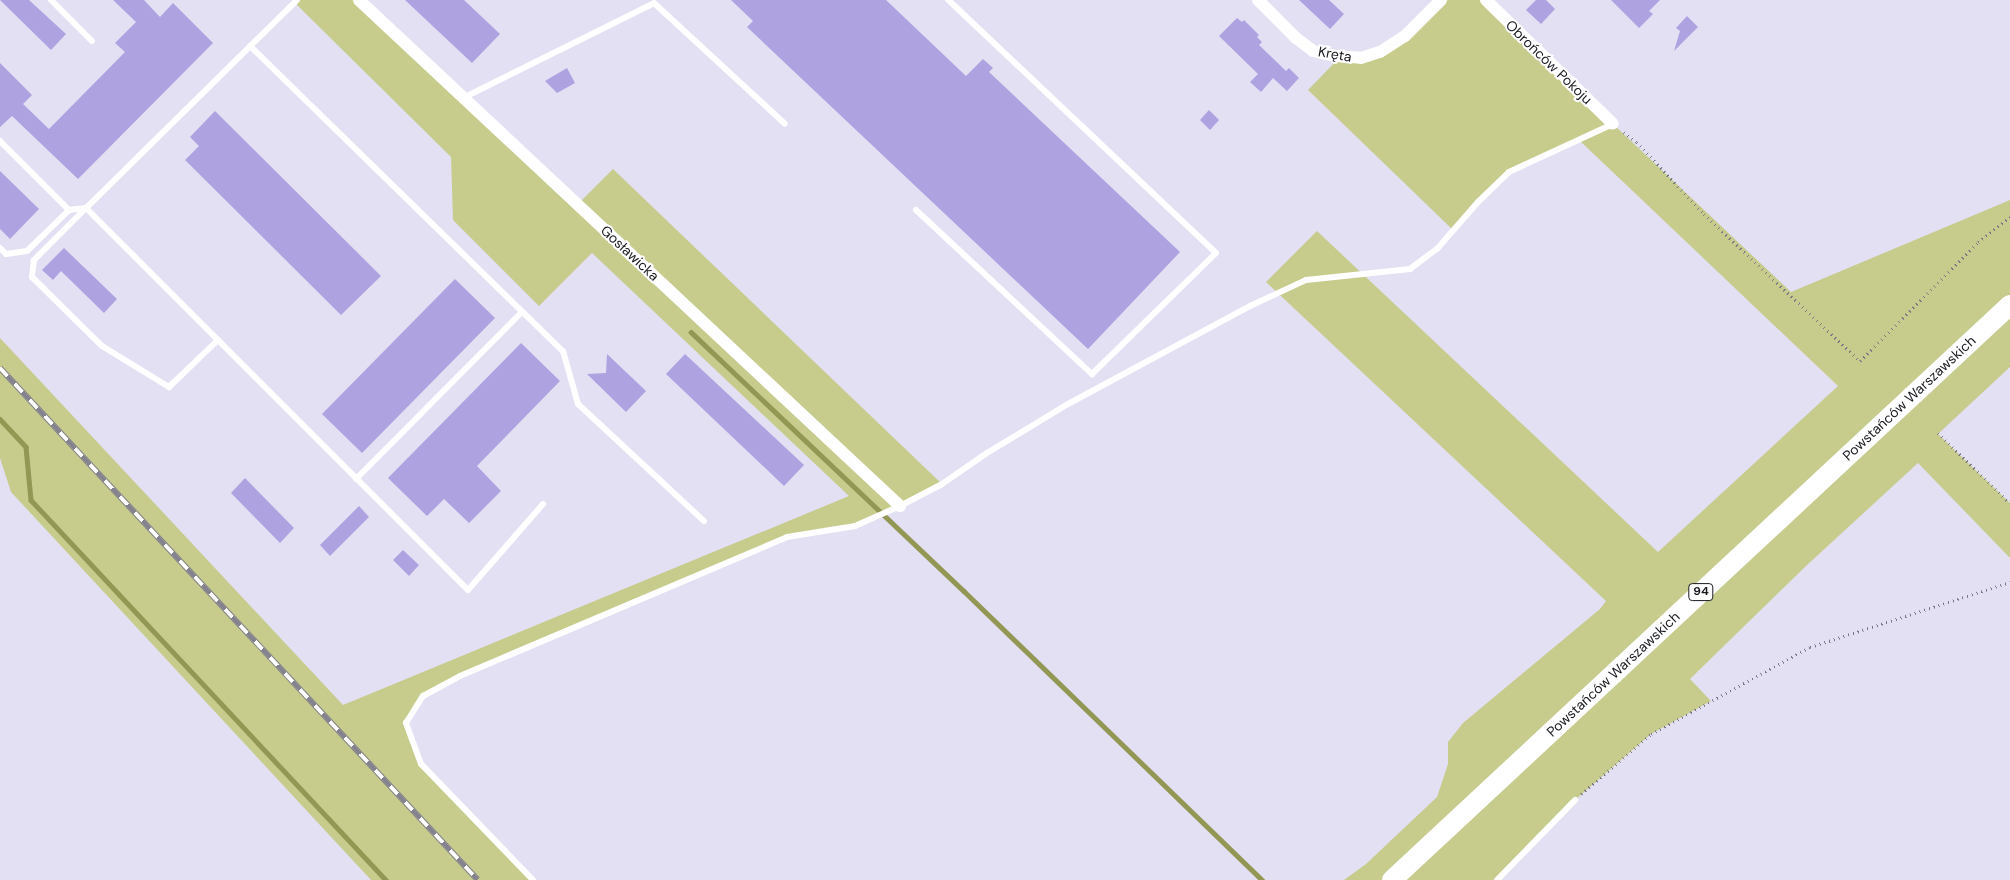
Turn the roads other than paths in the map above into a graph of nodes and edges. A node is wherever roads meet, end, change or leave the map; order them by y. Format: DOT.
graph roads {
  1 [pos="50,0"];
  2 [pos="297,0"];
  3 [pos="360,0"];
  4 [pos="948,0"];
  5 [pos="1258,0"];
  6 [pos="1442,0"];
  7 [pos="1486,0"];
  8 [pos="92,41"];
  9 [pos="250,46"];
  10 [pos="463,98"];
  11 [pos="785,124"];
  12 [pos="1613,124"];
  13 [pos="0,141"];
  14 [pos="86,208"];
  15 [pos="69,210"];
  16 [pos="916,210"];
  17 [pos="0,248"];
  18 [pos="2010,305"];
  19 [pos="522,312"];
  20 [pos="218,340"];
  21 [pos="356,479"];
  22 [pos="543,504"];
  23 [pos="900,506"];
  24 [pos="704,521"];
  25 [pos="1575,800"];
  26 [pos="533,880"];
  27 [pos="1392,880"];
  28 [pos="1497,880"];
  1 -- 8 [label="lane"];
  2 -- 9 [label="lane"];
  3 -- 10 [label="street, Gosławicka"];
  4 -- 16 [label="lane"];
  5 -- 6 [label="street, Kręta"];
  7 -- 12 [label="street, Obrońców Pokoju"];
  9 -- 14 [label="lane"];
  9 -- 19 [label="lane"];
  10 -- 11 [label="lane"];
  10 -- 23 [label="street, Gosławicka"];
  12 -- 23 [label="lane"];
  13 -- 15 [label="lane"];
  14 -- 15 [label="lane"];
  14 -- 20 [label="lane"];
  14 -- 20 [label="lane"];
  15 -- 17 [label="lane"];
  18 -- 27 [label="main road, Powstańców Warszawskich / 94"];
  19 -- 21 [label="lane"];
  19 -- 24 [label="lane"];
  20 -- 21 [label="lane"];
  21 -- 22 [label="lane"];
  23 -- 26 [label="lane"];
  25 -- 28 [label="lane"];
}
